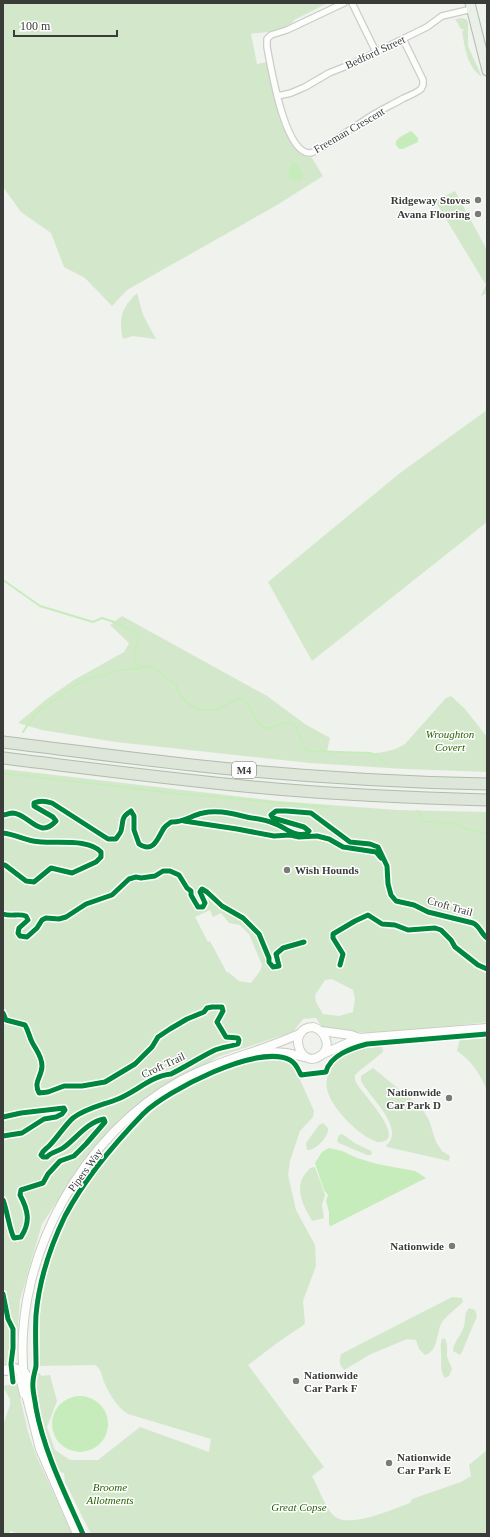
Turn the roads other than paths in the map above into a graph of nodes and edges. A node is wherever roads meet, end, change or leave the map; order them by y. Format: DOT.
graph roads {
  1 [pos="344,3"];
  2 [pos="352,3"];
  3 [pos="471,6"];
  4 [pos="403,39"];
  5 [pos="376,52"];
  6 [pos="487,71"];
  7 [pos="278,96"];
  8 [pos="3,742"];
  9 [pos="3,758"];
  10 [pos="487,784"];
  11 [pos="487,800"];
  12 [pos="487,1028"];
  13 [pos="321,1031"];
  14 [pos="301,1033"];
  15 [pos="359,1038"];
  16 [pos="258,1051"];
  17 [pos="323,1054"];
  18 [pos="305,1057"];
  19 [pos="23,1370"];
  20 [pos="3,1371"];
  21 [pos="77,1534"];
  1 -- 7 [label="street, Freeman Crescent"];
  2 -- 5 [label="street"];
  3 -- 4 [label="street, Bedford Street"];
  3 -- 6 [label="main road"];
  4 -- 5 [label="street, Bedford Street"];
  4 -- 7 [label="street, Freeman Crescent"];
  5 -- 7 [label="street, Bedford Street"];
  8 -- 10 [label="highway, M4"];
  9 -- 11 [label="highway, M4"];
  12 -- 15 [label="main road"];
  13 -- 14 [label="main road"];
  13 -- 15 [label="main road"];
  13 -- 17 [label="main road"];
  14 -- 16 [label="main road, Pipers Way"];
  14 -- 18 [label="main road"];
  15 -- 17 [label="main road"];
  16 -- 18 [label="main road, Pipers Way"];
  16 -- 19 [label="main road, Pipers Way"];
  17 -- 18 [label="main road"];
  19 -- 20 [label="street"];
  19 -- 21 [label="main road, Pipers Way"];
}
